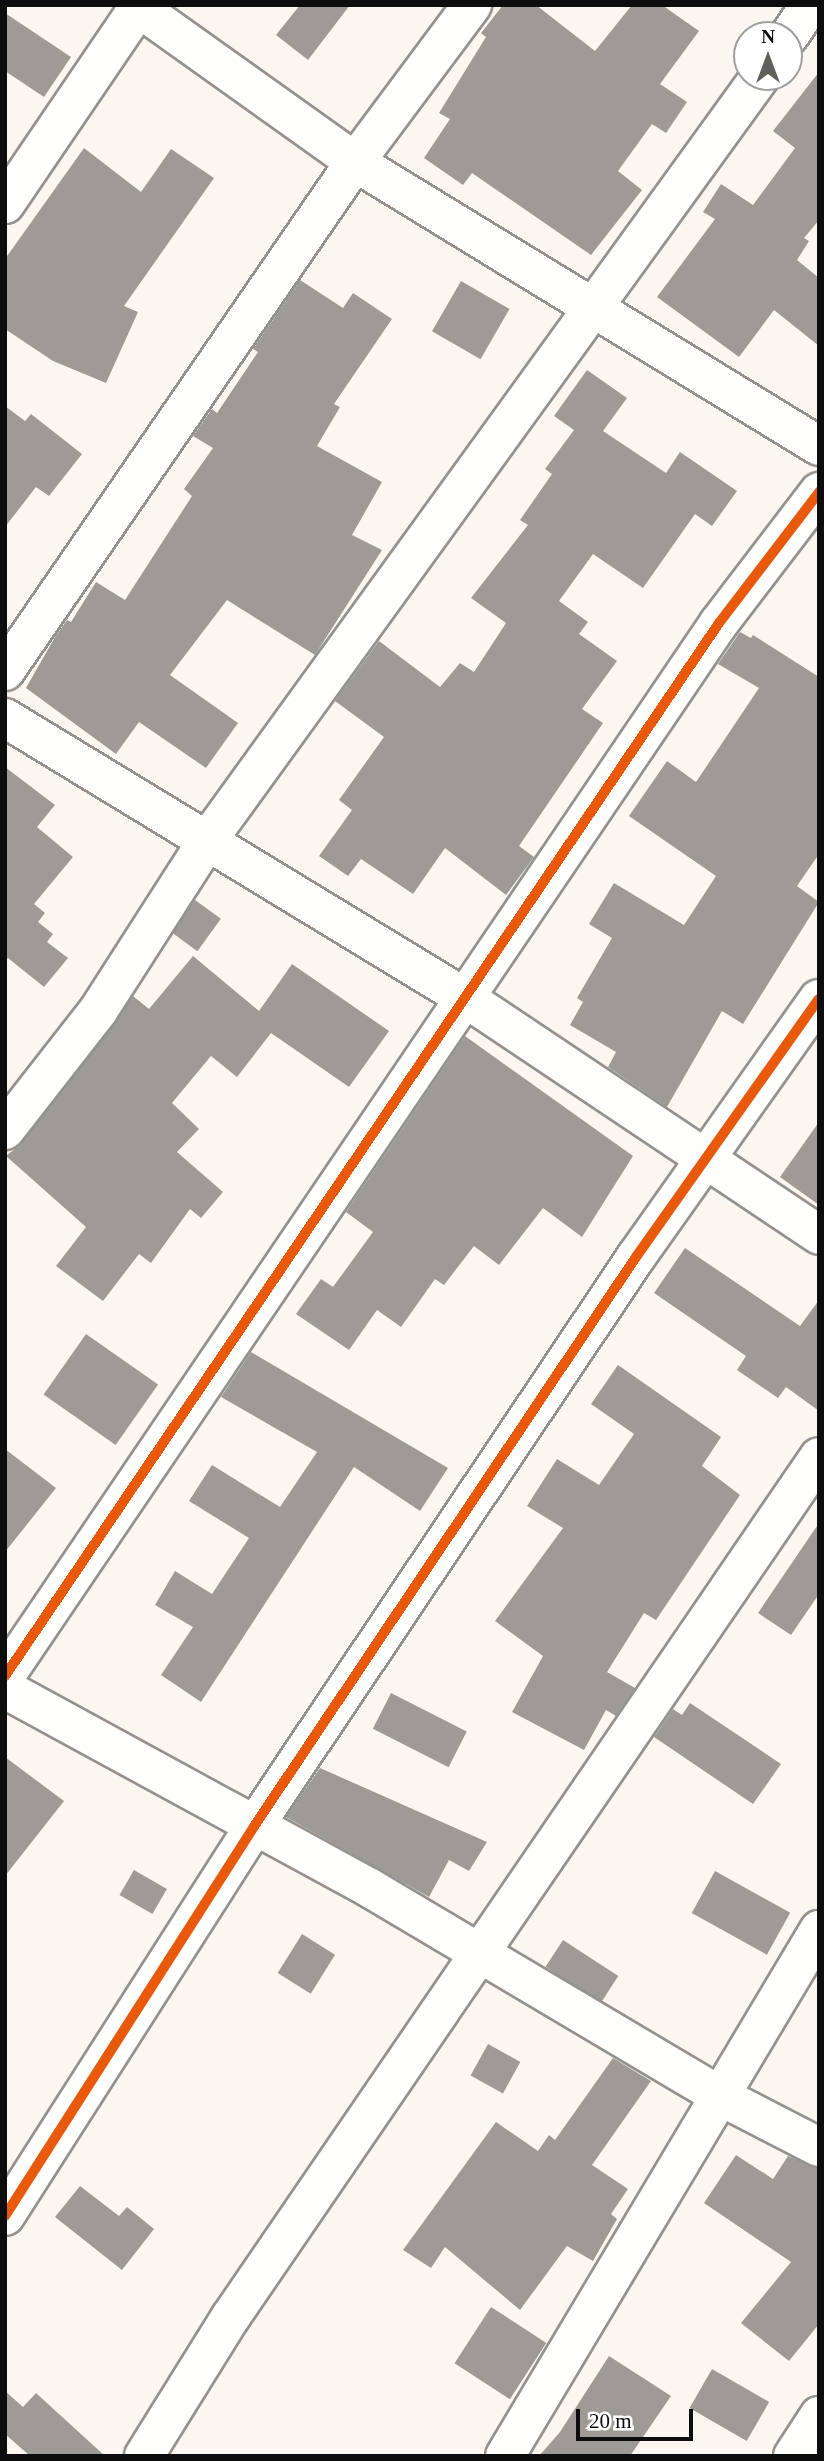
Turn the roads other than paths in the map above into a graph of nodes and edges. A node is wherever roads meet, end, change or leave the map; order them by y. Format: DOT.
graph roads {
  1 [pos="472,5"];
  2 [pos="810,5"];
  3 [pos="138,6"];
  4 [pos="799,21"];
  5 [pos="750,91"];
  6 [pos="355,162"];
  7 [pos="5,204"];
  8 [pos="597,308"];
  9 [pos="819,446"];
  10 [pos="819,492"];
  11 [pos="5,671"];
  12 [pos="5,718"];
  13 [pos="207,841"];
  14 [pos="467,999"];
  15 [pos="819,999"];
  16 [pos="5,1130"];
  17 [pos="709,1159"];
  18 [pos="819,1236"];
  19 [pos="819,1457"];
  20 [pos="5,1676"];
  21 [pos="5,1689"];
  22 [pos="255,1825"];
  23 [pos="819,1930"];
  24 [pos="480,1952"];
  25 [pos="720,2096"];
  26 [pos="819,2147"];
  27 [pos="5,2216"];
  28 [pos="819,2416"];
  29 [pos="144,2456"];
  30 [pos="505,2456"];
  31 [pos="793,2456"];
  1 -- 6 [label="street"];
  2 -- 4 [label="street"];
  3 -- 6 [label="street"];
  3 -- 7 [label="street"];
  5 -- 8 [label="street"];
  6 -- 8 [label="street"];
  6 -- 11 [label="street"];
  8 -- 9 [label="street"];
  8 -- 13 [label="street"];
  10 -- 14 [label="street"];
  12 -- 13 [label="street"];
  13 -- 14 [label="street"];
  13 -- 16 [label="street"];
  14 -- 17 [label="street"];
  14 -- 20 [label="street"];
  15 -- 17 [label="street"];
  17 -- 18 [label="street"];
  17 -- 22 [label="street"];
  19 -- 24 [label="street"];
  21 -- 22 [label="street"];
  22 -- 24 [label="street"];
  22 -- 27 [label="street"];
  23 -- 25 [label="street"];
  24 -- 25 [label="street"];
  24 -- 29 [label="street"];
  25 -- 26 [label="street"];
  25 -- 30 [label="street"];
  28 -- 31 [label="street"];
}
